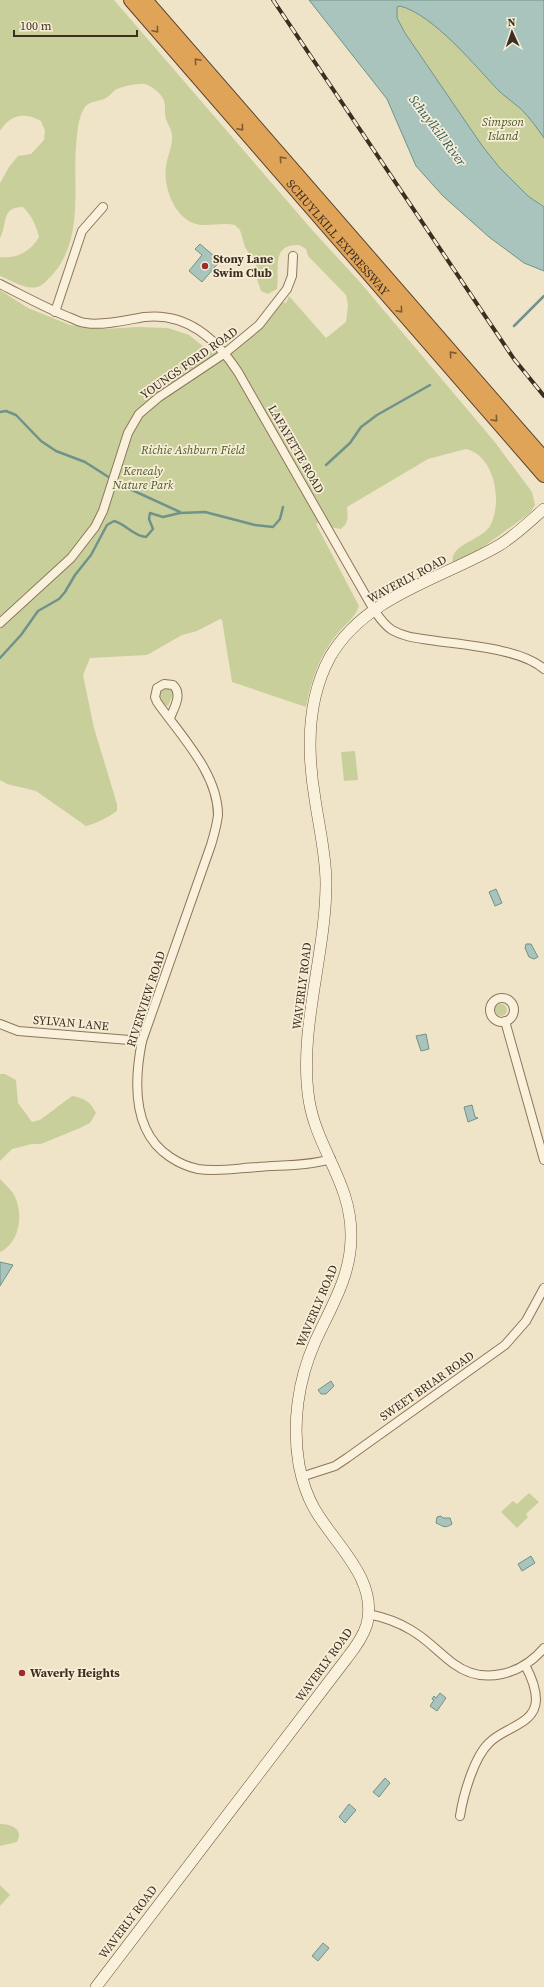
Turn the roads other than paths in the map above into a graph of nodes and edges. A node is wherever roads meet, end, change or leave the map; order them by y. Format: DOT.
graph roads {
  1 [pos="131,0"];
  2 [pos="145,0"];
  3 [pos="103,206"];
  4 [pos="293,256"];
  5 [pos="0,284"];
  6 [pos="55,312"];
  7 [pos="425,331"];
  8 [pos="225,353"];
  9 [pos="473,386"];
  10 [pos="544,459"];
  11 [pos="544,475"];
  12 [pos="544,509"];
  13 [pos="374,610"];
  14 [pos="0,623"];
  15 [pos="544,669"];
  16 [pos="170,718"];
  17 [pos="505,1021"];
  18 [pos="0,1024"];
  19 [pos="142,1041"];
  20 [pos="331,1159"];
  21 [pos="544,1160"];
  22 [pos="544,1288"];
  23 [pos="301,1477"];
  24 [pos="368,1614"];
  25 [pos="544,1648"];
  26 [pos="525,1665"];
  27 [pos="460,1816"];
  28 [pos="96,1987"];
  1 -- 7 [label="highway, SCHUYLKILL EXPRESSWAY, one-way"];
  7 -- 2 [label="highway, SCHUYLKILL EXPRESSWAY, one-way"];
  3 -- 6 [label="street"];
  4 -- 8 [label="street, YOUNGS FORD ROAD"];
  5 -- 6 [label="street, LAFAYETTE ROAD"];
  6 -- 8 [label="street, LAFAYETTE ROAD"];
  7 -- 9 [label="highway, SCHUYLKILL EXPRESSWAY"];
  8 -- 13 [label="street, LAFAYETTE ROAD"];
  8 -- 14 [label="street, YOUNGS FORD ROAD"];
  9 -- 10 [label="highway, SCHUYLKILL EXPRESSWAY"];
  9 -- 11 [label="highway, SCHUYLKILL EXPRESSWAY, one-way"];
  12 -- 13 [label="street, WAVERLY ROAD"];
  13 -- 15 [label="street, LAFAYETTE ROAD"];
  13 -- 20 [label="street, WAVERLY ROAD"];
  16 -- 19 [label="street, RIVERVIEW ROAD"];
  17 -- 21 [label="street"];
  18 -- 19 [label="street, SYLVAN LANE"];
  19 -- 20 [label="street, RIVERVIEW ROAD"];
  20 -- 23 [label="street, WAVERLY ROAD"];
  22 -- 23 [label="street, SWEET BRIAR ROAD"];
  23 -- 24 [label="street, WAVERLY ROAD"];
  24 -- 26 [label="street"];
  24 -- 28 [label="street, WAVERLY ROAD"];
  25 -- 26 [label="street"];
  26 -- 27 [label="street"];
}
